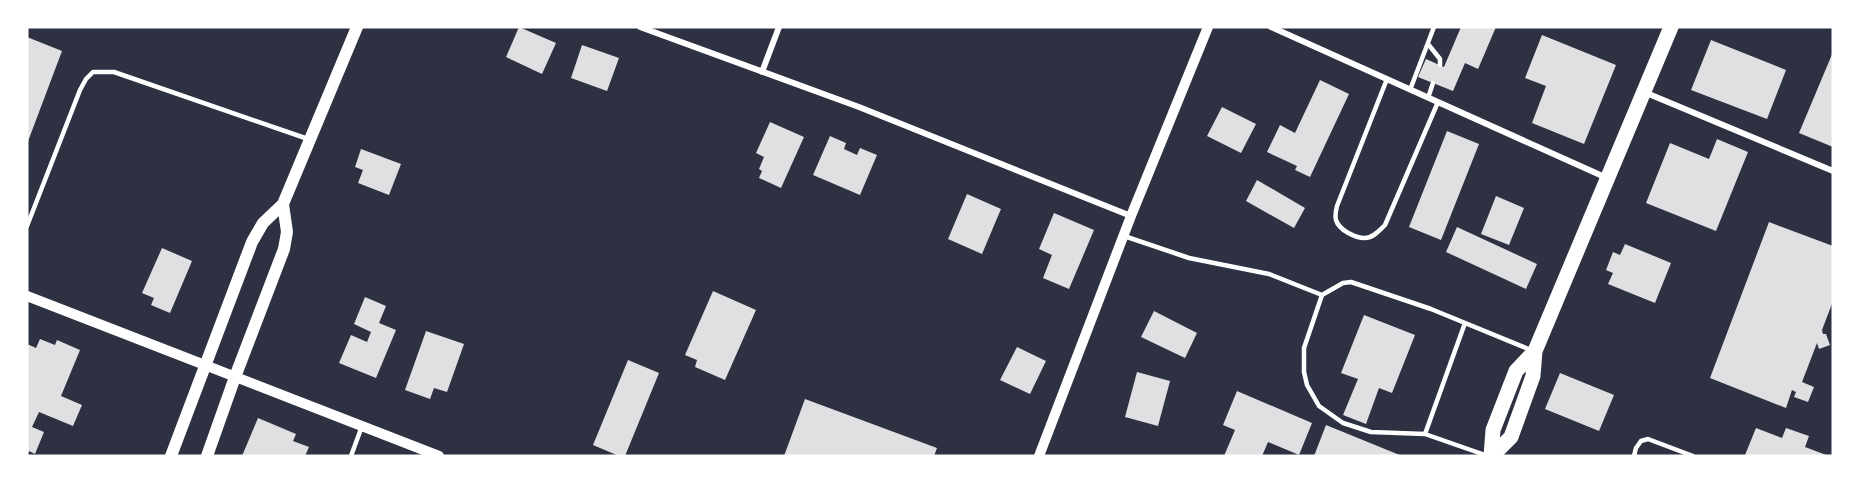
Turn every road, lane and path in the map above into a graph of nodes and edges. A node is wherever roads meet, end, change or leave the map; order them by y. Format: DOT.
graph roads {
  1 [pos="357,27"];
  2 [pos="640,27"];
  3 [pos="779,27"];
  4 [pos="1208,27"];
  5 [pos="1271,27"];
  6 [pos="1434,27"];
  7 [pos="1671,27"];
  8 [pos="1428,44"];
  9 [pos="1440,65"];
  10 [pos="762,72"];
  11 [pos="1387,79"];
  12 [pos="1433,83"];
  13 [pos="1410,90"];
  14 [pos="1644,92"];
  15 [pos="1428,98"];
  16 [pos="1438,102"];
  17 [pos="310,140"];
  18 [pos="1833,171"];
  19 [pos="1607,178"];
  20 [pos="283,204"];
  21 [pos="1131,216"];
  22 [pos="27,226"];
  23 [pos="1124,236"];
  24 [pos="1322,295"];
  25 [pos="27,296"];
  26 [pos="1465,323"];
  27 [pos="1535,351"];
  28 [pos="205,365"];
  29 [pos="235,377"];
  30 [pos="362,426"];
  31 [pos="1425,434"];
  32 [pos="171,456"];
  33 [pos="207,456"];
  34 [pos="351,456"];
  35 [pos="439,456"];
  36 [pos="1039,456"];
  37 [pos="1491,456"];
  38 [pos="1634,456"];
  39 [pos="1693,456"];
  1 -- 17 [label="main road"];
  2 -- 10 [label="street"];
  3 -- 10 [label="street"];
  4 -- 21 [label="street"];
  5 -- 11 [label="street"];
  6 -- 8 [label="lane"];
  7 -- 14 [label="main road"];
  8 -- 9 [label="lane"];
  8 -- 13 [label="lane"];
  10 -- 21 [label="street"];
  11 -- 13 [label="street"];
  11 -- 16 [label="lane"];
  12 -- 15 [label="lane"];
  13 -- 15 [label="street"];
  14 -- 18 [label="street"];
  14 -- 19 [label="main road"];
  15 -- 16 [label="street"];
  16 -- 19 [label="street"];
  17 -- 20 [label="main road"];
  17 -- 22 [label="lane"];
  19 -- 27 [label="main road"];
  20 -- 28 [label="main road"];
  20 -- 29 [label="main road"];
  21 -- 23 [label="street"];
  23 -- 24 [label="lane"];
  23 -- 36 [label="street"];
  24 -- 26 [label="lane"];
  24 -- 31 [label="lane"];
  25 -- 28 [label="street"];
  26 -- 27 [label="lane"];
  26 -- 31 [label="lane"];
  27 -- 37 [label="main road"];
  28 -- 29 [label="street"];
  28 -- 32 [label="main road"];
  29 -- 30 [label="street"];
  29 -- 33 [label="main road"];
  30 -- 34 [label="lane"];
  30 -- 35 [label="street"];
  31 -- 37 [label="lane"];
  38 -- 39 [label="lane"];
}
